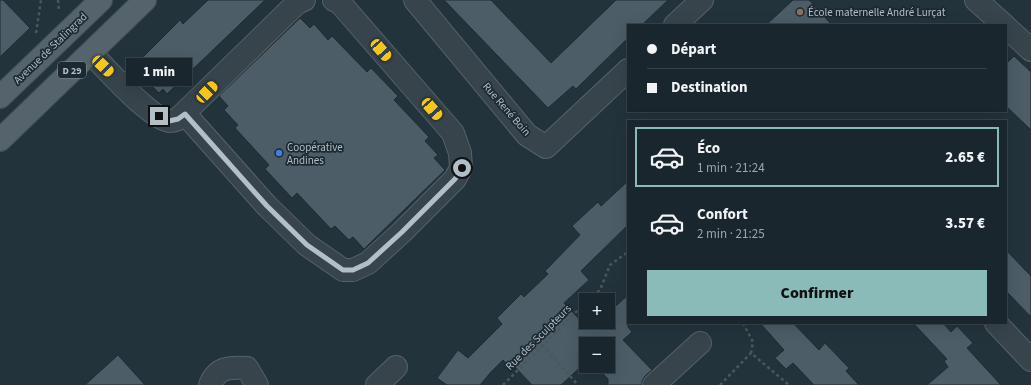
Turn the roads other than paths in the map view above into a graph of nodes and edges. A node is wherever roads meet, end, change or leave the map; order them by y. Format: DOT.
graph roads {
  1 [pos="145,0"];
  2 [pos="304,0"];
  3 [pos="334,0"];
  4 [pos="414,0"];
  5 [pos="702,0"];
  6 [pos="976,0"];
  7 [pos="96,5"];
  8 [pos="676,24"];
  9 [pos="1003,24"];
  10 [pos="1007,28"];
  11 [pos="1031,50"];
  12 [pos="91,53"];
  13 [pos="627,71"];
  14 [pos="0,97"];
  15 [pos="185,114"];
  16 [pos="0,140"];
  17 [pos="997,324"];
  18 [pos="700,343"];
  19 [pos="1031,360"];
  20 [pos="396,367"];
  21 [pos="210,385"];
  22 [pos="256,385"];
  23 [pos="377,385"];
  24 [pos="654,385"];
  1 -- 12 [label="main road, D 29"];
  2 -- 15 [label="street"];
  3 -- 15 [label="street"];
  4 -- 13 [label="street, Rue René Boin"];
  5 -- 8 [label="street"];
  6 -- 9 [label="street"];
  7 -- 12 [label="main road"];
  7 -- 14 [label="main road, Avenue de Stalingrad / D 29"];
  10 -- 11 [label="street"];
  12 -- 15 [label="street"];
  12 -- 16 [label="main road, D 29"];
  17 -- 19 [label="street"];
  18 -- 24 [label="street"];
  20 -- 23 [label="street"];
  21 -- 22 [label="street"];
}
